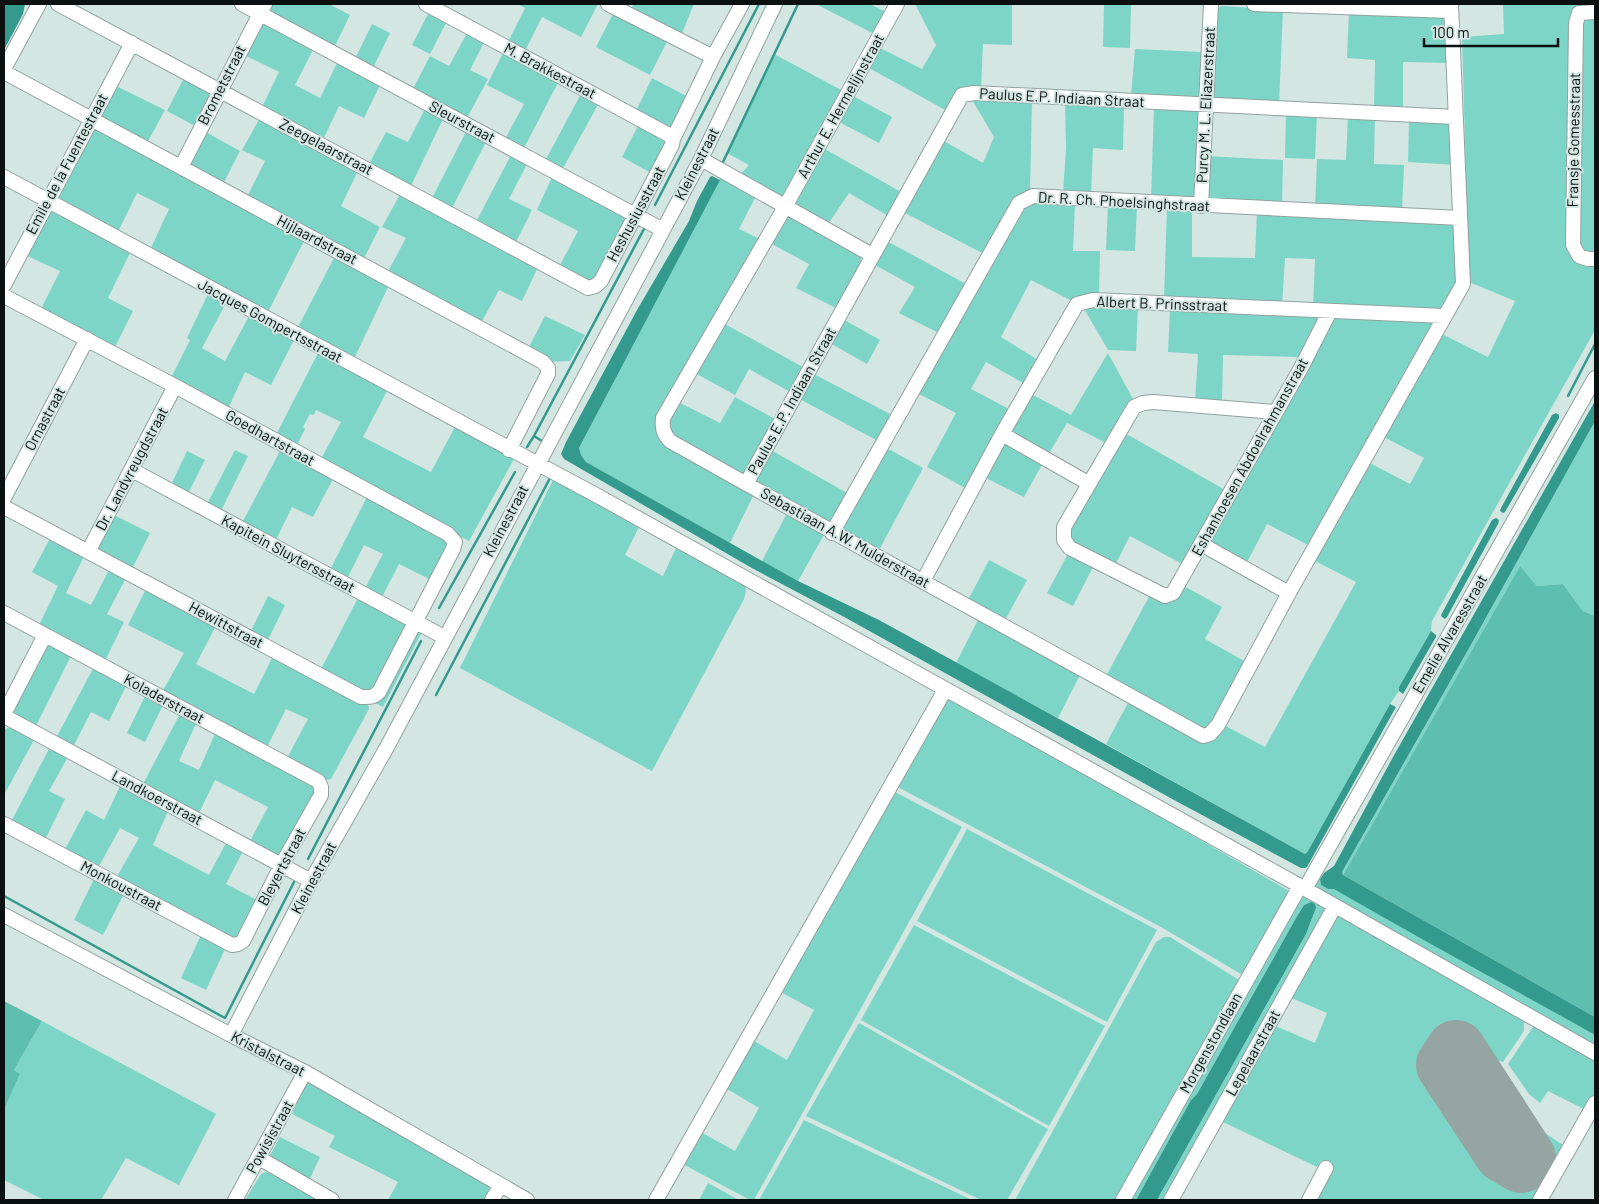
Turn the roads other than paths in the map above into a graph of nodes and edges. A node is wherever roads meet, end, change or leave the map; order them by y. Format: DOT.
graph roads {
  1 [pos="38,4"];
  2 [pos="58,4"];
  3 [pos="242,4"];
  4 [pos="426,4"];
  5 [pos="608,4"];
  6 [pos="742,4"];
  7 [pos="775,4"];
  8 [pos="897,4"];
  9 [pos="1211,4"];
  10 [pos="1254,4"];
  11 [pos="79,8"];
  12 [pos="1451,8"];
  13 [pos="263,9"];
  14 [pos="1595,12"];
  15 [pos="132,43"];
  16 [pos="713,57"];
  17 [pos="4,70"];
  18 [pos="219,90"];
  19 [pos="1206,105"];
  20 [pos="1456,117"];
  21 [pos="91,118"];
  22 [pos="673,139"];
  23 [pos="701,160"];
  24 [pos="181,167"];
  25 [pos="4,177"];
  26 [pos="47,200"];
  27 [pos="1201,206"];
  28 [pos="785,207"];
  29 [pos="635,215"];
  30 [pos="1460,218"];
  31 [pos="663,230"];
  32 [pos="872,255"];
  33 [pos="1592,259"];
  34 [pos="4,285"];
  35 [pos="595,286"];
  36 [pos="4,296"];
  37 [pos="1330,312"];
  38 [pos="1444,316"];
  39 [pos="87,339"];
  40 [pos="1595,378"];
  41 [pos="176,386"];
  42 [pos="1276,412"];
  43 [pos="1002,434"];
  44 [pos="509,450"];
  45 [pos="538,464"];
  46 [pos="132,470"];
  47 [pos="1088,483"];
  48 [pos="746,484"];
  49 [pos="4,498"];
  50 [pos="4,507"];
  51 [pos="832,533"];
  52 [pos="1201,544"];
  53 [pos="88,552"];
  54 [pos="923,581"];
  55 [pos="1289,593"];
  56 [pos="4,613"];
  57 [pos="414,622"];
  58 [pos="45,635"];
  59 [pos="444,637"];
  60 [pos="945,690"];
  61 [pos="4,715"];
  62 [pos="321,787"];
  63 [pos="4,824"];
  64 [pos="282,864"];
  65 [pos="311,881"];
  66 [pos="1302,888"];
  67 [pos="1335,906"];
  68 [pos="4,915"];
  69 [pos="238,944"];
  70 [pos="230,1035"];
  71 [pos="1595,1053"];
  72 [pos="305,1072"];
  73 [pos="1595,1103"];
  74 [pos="259,1158"];
  75 [pos="1326,1168"];
  76 [pos="500,1186"];
  77 [pos="235,1200"];
  78 [pos="332,1200"];
  79 [pos="492,1200"];
  80 [pos="527,1200"];
  81 [pos="656,1200"];
  82 [pos="1123,1200"];
  83 [pos="1171,1200"];
  84 [pos="1309,1200"];
  85 [pos="1540,1200"];
  1 -- 17 [label="street"];
  2 -- 11 [label="street, Zeegelaarstraat"];
  3 -- 13 [label="street, Sleurstraat"];
  4 -- 22 [label="street, M. Brakkestraat"];
  5 -- 16 [label="street"];
  6 -- 16 [label="street, Heshusiusstraat"];
  7 -- 23 [label="street, Kleinestraat"];
  8 -- 28 [label="street, Arthur E. Hermelijnstraat"];
  9 -- 19 [label="street, Purcy M. L. Eliazerstraat"];
  10 -- 12 [label="street"];
  11 -- 15 [label="street, Zeegelaarstraat"];
  12 -- 20 [label="street"];
  13 -- 18 [label="street, Brometstraat"];
  13 -- 29 [label="street, Sleurstraat"];
  14 -- 33 [label="street, Fransje Gomesstraat"];
  15 -- 18 [label="street, Zeegelaarstraat"];
  15 -- 21 [label="street, Emile de la Fuentestraat"];
  16 -- 22 [label="street, Heshusiusstraat"];
  17 -- 21 [label="street, Hijlaardstraat"];
  18 -- 24 [label="street, Brometstraat"];
  18 -- 35 [label="street, Zeegelaarstraat"];
  19 -- 20 [label="street, Paulus E.P. Indiaan Straat"];
  19 -- 27 [label="street, Purcy M. L. Eliazerstraat"];
  19 -- 32 [label="street, Paulus E.P. Indiaan Straat"];
  20 -- 30 [label="street"];
  21 -- 24 [label="street, Hijlaardstraat"];
  21 -- 26 [label="street, Emile de la Fuentestraat"];
  22 -- 29 [label="street, Heshusiusstraat"];
  23 -- 28 [label="street"];
  23 -- 31 [label="street, Kleinestraat"];
  24 -- 44 [label="street, Hijlaardstraat"];
  25 -- 26 [label="street, Jacques Gompertsstraat"];
  26 -- 34 [label="street, Emile de la Fuentestraat"];
  26 -- 44 [label="street, Jacques Gompertsstraat"];
  27 -- 30 [label="street, Dr. R. Ch. Phoelsinghstraat"];
  27 -- 51 [label="street, Dr. R. Ch. Phoelsinghstraat"];
  28 -- 32 [label="street"];
  28 -- 48 [label="street, Sebastiaan A.W. Mulderstraat"];
  29 -- 31 [label="street, Sleurstraat"];
  29 -- 35 [label="street, Heshusiusstraat"];
  30 -- 38 [label="street"];
  31 -- 45 [label="street, Kleinestraat"];
  32 -- 48 [label="street, Paulus E.P. Indiaan Straat"];
  36 -- 39 [label="street, Goedhartstraat"];
  37 -- 38 [label="street, Albert B. Prinsstraat"];
  37 -- 42 [label="street, Eshanhoesen Abdoelrahmanstraat"];
  37 -- 43 [label="street, Albert B. Prinsstraat"];
  38 -- 55 [label="street"];
  39 -- 41 [label="street, Goedhartstraat"];
  39 -- 49 [label="street, Ornastraat"];
  40 -- 66 [label="street, Emelie Alvaresstraat"];
  41 -- 46 [label="street, Dr. Landvreugdstraat"];
  41 -- 57 [label="street, Goedhartstraat"];
  42 -- 47 [label="street"];
  42 -- 52 [label="street, Eshanhoesen Abdoelrahmanstraat"];
  43 -- 47 [label="street"];
  43 -- 54 [label="street, Albert B. Prinsstraat"];
  44 -- 45 [label="street, Jacques Gompertsstraat"];
  45 -- 59 [label="street, Kleinestraat"];
  45 -- 60 [label="street, Jacques Gompertsstraat"];
  46 -- 53 [label="street, Dr. Landvreugdstraat"];
  46 -- 57 [label="street, Kapitein Sluytersstraat"];
  47 -- 52 [label="street, Eshanhoesen Abdoelrahmanstraat"];
  48 -- 51 [label="street, Sebastiaan A.W. Mulderstraat"];
  50 -- 53 [label="street, Hewittstraat"];
  51 -- 54 [label="street, Sebastiaan A.W. Mulderstraat"];
  52 -- 55 [label="street"];
  53 -- 57 [label="street, Hewittstraat"];
  54 -- 55 [label="street, Sebastiaan A.W. Mulderstraat"];
  56 -- 58 [label="street, Koladerstraat"];
  57 -- 59 [label="street, Kapitein Sluytersstraat"];
  58 -- 61 [label="street"];
  58 -- 62 [label="street, Koladerstraat"];
  59 -- 65 [label="street, Kleinestraat"];
  60 -- 66 [label="street, Jacques Gompertsstraat"];
  60 -- 81 [label="street"];
  61 -- 64 [label="street, Landkoerstraat"];
  62 -- 64 [label="street, Bleyertstraat"];
  63 -- 69 [label="street, Monkoustraat"];
  64 -- 65 [label="street, Landkoerstraat"];
  64 -- 69 [label="street, Bleyertstraat"];
  65 -- 70 [label="street, Kleinestraat"];
  66 -- 67 [label="street, Jacques Gompertsstraat"];
  66 -- 82 [label="street, Morgenstondlaan"];
  67 -- 71 [label="street, Jacques Gompertsstraat"];
  67 -- 83 [label="street, Lepelaarstraat"];
  68 -- 70 [label="street, Kristalstraat"];
  70 -- 72 [label="street, Kristalstraat"];
  72 -- 74 [label="street, Powisistraat"];
  72 -- 76 [label="street, Kristalstraat"];
  73 -- 85 [label="street"];
  74 -- 77 [label="street, Powisistraat"];
  74 -- 78 [label="street"];
  75 -- 84 [label="street"];
  76 -- 79 [label="street"];
  76 -- 80 [label="street, Kristalstraat"];
}
